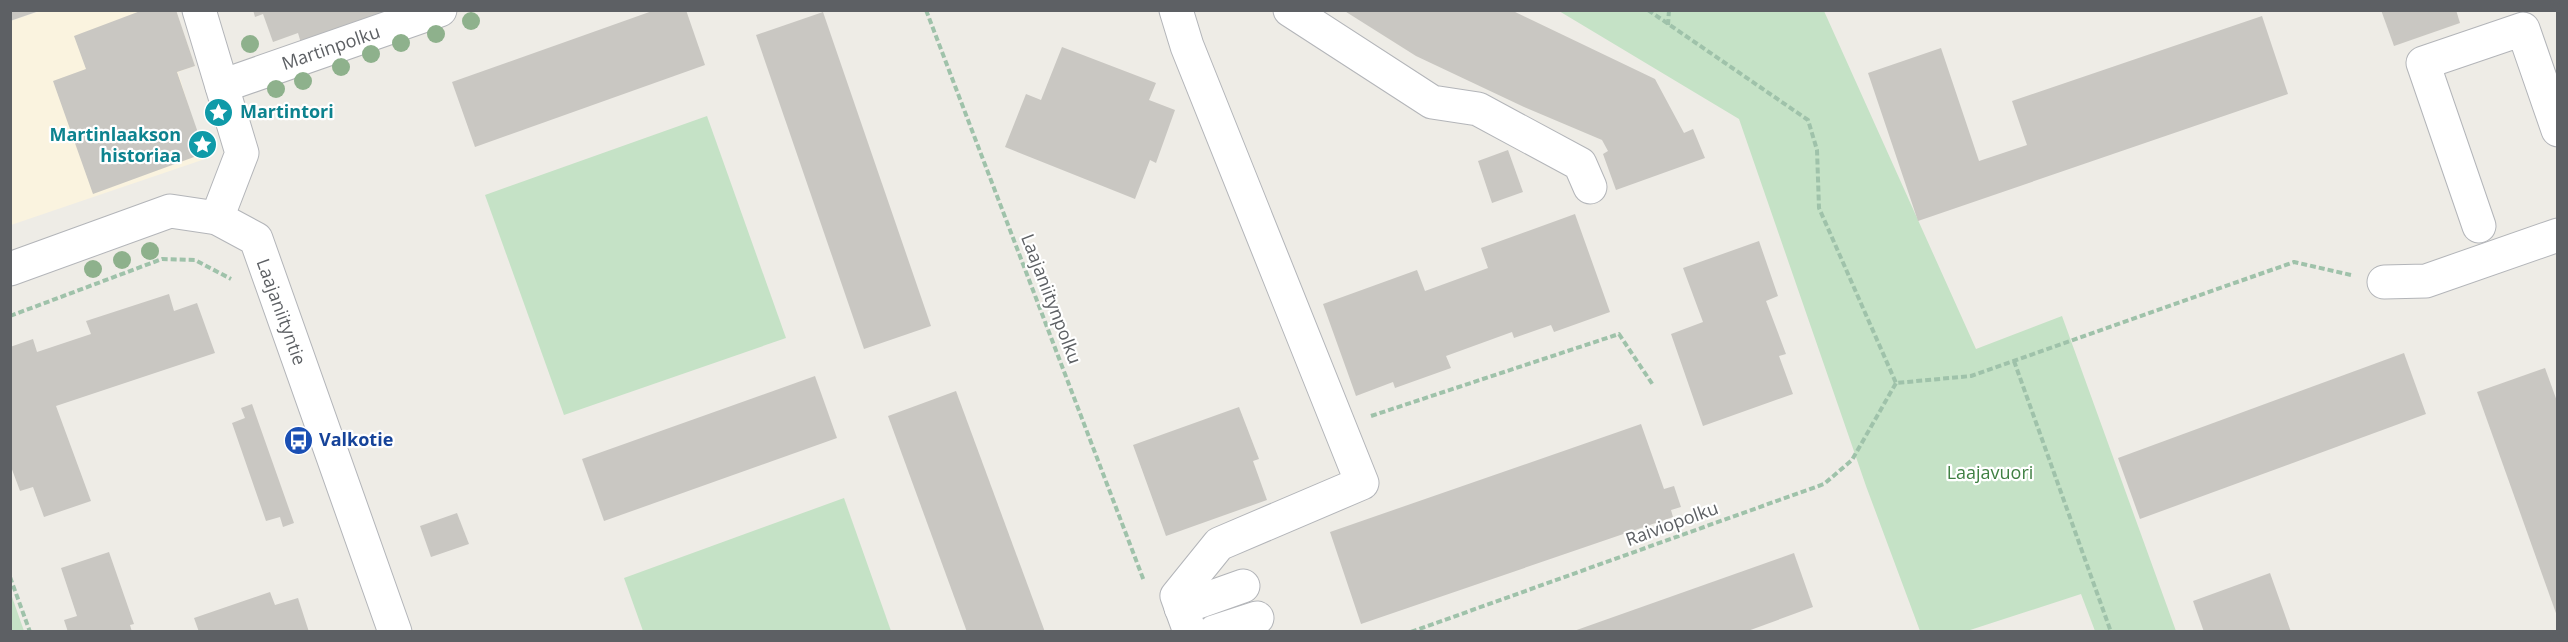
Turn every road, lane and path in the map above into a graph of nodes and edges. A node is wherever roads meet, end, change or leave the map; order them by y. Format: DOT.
graph roads {
  1 [pos="199,10"];
  2 [pos="440,10"];
  3 [pos="926,10"];
  4 [pos="1176,10"];
  5 [pos="1290,10"];
  6 [pos="1648,10"];
  7 [pos="1669,10"];
  8 [pos="1668,25"];
  9 [pos="222,86"];
  10 [pos="2558,130"];
  11 [pos="1590,187"];
  12 [pos="217,218"];
  13 [pos="2479,226"];
  14 [pos="2558,235"];
  15 [pos="10,269"];
  16 [pos="2384,282"];
  17 [pos="236,286"];
  18 [pos="10,316"];
  19 [pos="2014,361"];
  20 [pos="1896,383"];
  21 [pos="1653,385"];
  22 [pos="1338,426"];
  23 [pos="10,576"];
  24 [pos="1243,586"];
  25 [pos="1173,605"];
  26 [pos="1257,618"];
  27 [pos="30,632"];
  28 [pos="395,632"];
  29 [pos="1214,632"];
  30 [pos="1411,632"];
  31 [pos="2111,632"];
  1 -- 9 [label="street"];
  2 -- 9 [label="street, Martinpolku"];
  3 -- 25 [label="path, Laajaniitynpolku"];
  4 -- 22 [label="street"];
  5 -- 11 [label="street"];
  6 -- 8 [label="path"];
  7 -- 8 [label="path"];
  8 -- 20 [label="path"];
  9 -- 12 [label="street"];
  10 -- 13 [label="street"];
  12 -- 15 [label="street, Laajaniityntie"];
  12 -- 28 [label="street, Laajaniityntie"];
  14 -- 16 [label="street"];
  16 -- 19 [label="path"];
  17 -- 18 [label="path, Laajaniityntie"];
  19 -- 20 [label="path"];
  19 -- 31 [label="path"];
  20 -- 30 [label="path, Raiviopolku"];
  21 -- 22 [label="path"];
  22 -- 25 [label="street"];
  23 -- 27 [label="path"];
  24 -- 25 [label="street"];
  26 -- 29 [label="street"];
}
